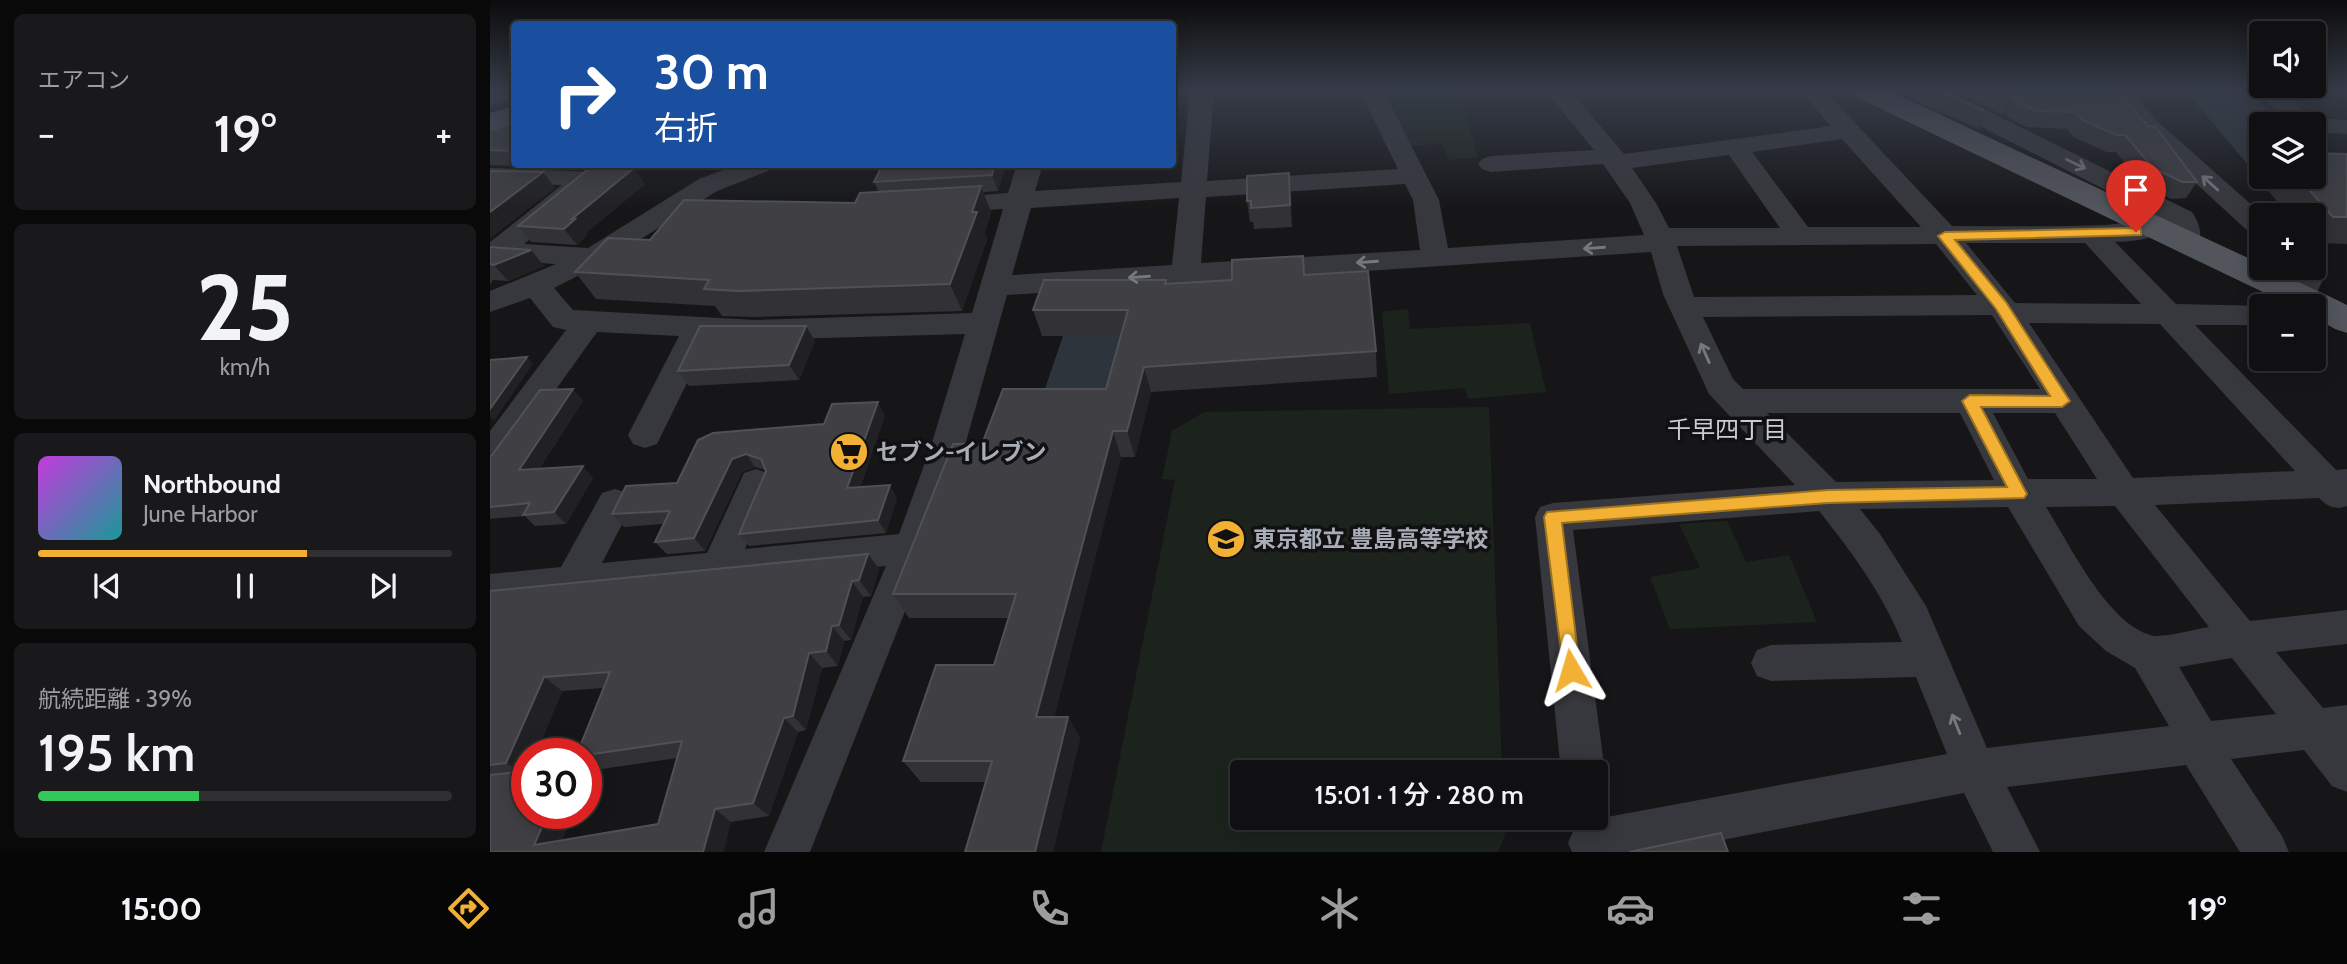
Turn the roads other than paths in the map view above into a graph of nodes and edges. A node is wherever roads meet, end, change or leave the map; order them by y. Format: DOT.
graph roads {
  1 [pos="1186,130"];
  2 [pos="1390,130"];
  3 [pos="1590,130"];
  4 [pos="1948,130"];
  5 [pos="2006,130"];
  6 [pos="2152,130"];
  7 [pos="1848,131"];
  8 [pos="1735,146"];
  9 [pos="1614,159"];
  10 [pos="1491,164"];
  11 [pos="753,168"];
  12 [pos="1029,168"];
  13 [pos="490,176"];
  14 [pos="1413,176"];
  15 [pos="1192,189"];
  16 [pos="1019,200"];
  17 [pos="912,207"];
  18 [pos="673,208"];
  19 [pos="713,209"];
  20 [pos="2249,217"];
  21 [pos="2151,226"];
  22 [pos="2092,234"];
  23 [pos="1800,236"];
  24 [pos="1945,236"];
  25 [pos="1660,240"];
  26 [pos="2185,243"];
  27 [pos="494,251"];
  28 [pos="593,257"];
  29 [pos="1436,258"];
  30 [pos="1186,274"];
  31 [pos="536,285"];
  32 [pos="995,286"];
  33 [pos="2299,294"];
  34 [pos="490,302"];
  35 [pos="1684,307"];
  36 [pos="2003,309"];
  37 [pos="2168,314"];
  38 [pos="2249,315"];
  39 [pos="589,321"];
  40 [pos="985,323"];
  41 [pos="699,327"];
  42 [pos="1734,401"];
  43 [pos="1970,401"];
  44 [pos="2062,401"];
  45 [pos="645,435"];
  46 [pos="490,456"];
  47 [pos="756,483"];
  48 [pos="2341,490"];
  49 [pos="2124,492"];
  50 [pos="2018,494"];
  51 [pos="1828,496"];
  52 [pos="615,503"];
  53 [pos="912,548"];
  54 [pos="719,567"];
  55 [pos="573,581"];
  56 [pos="490,590"];
  57 [pos="2347,626"];
  58 [pos="2240,639"];
  59 [pos="2149,655"];
  60 [pos="1929,659"];
  61 [pos="1771,663"];
  62 [pos="2329,727"];
  63 [pos="2196,743"];
  64 [pos="1582,760"];
  65 [pos="1975,770"];
  66 [pos="2347,771"];
  67 [pos="1590,837"];
  68 [pos="787,852"];
  69 [pos="2017,852"];
  70 [pos="2266,852"];
  1 -- 15 [label="street"];
  2 -- 14 [label="street"];
  3 -- 9 [label="street"];
  4 -- 21 [label="main road"];
  5 -- 26 [label="street, one-way"];
  20 -- 6 [label="street, one-way"];
  7 -- 8 [label="street"];
  7 -- 24 [label="street"];
  8 -- 9 [label="street"];
  8 -- 23 [label="street"];
  9 -- 10 [label="street"];
  9 -- 25 [label="street"];
  11 -- 18 [label="street"];
  12 -- 16 [label="street"];
  13 -- 27 [label="street"];
  14 -- 15 [label="street"];
  14 -- 29 [label="street"];
  15 -- 16 [label="street"];
  15 -- 30 [label="street"];
  16 -- 17 [label="street"];
  16 -- 32 [label="street"];
  18 -- 19 [label="street"];
  18 -- 28 [label="street"];
  21 -- 22 [label="street"];
  21 -- 26 [label="main road"];
  22 -- 24 [label="street"];
  22 -- 37 [label="street"];
  23 -- 24 [label="street"];
  23 -- 25 [label="street"];
  24 -- 36 [label="street"];
  25 -- 29 [label="street, one-way"];
  25 -- 35 [label="street"];
  26 -- 33 [label="main road"];
  27 -- 28 [label="street"];
  28 -- 31 [label="street"];
  29 -- 30 [label="street, one-way"];
  30 -- 32 [label="street, one-way"];
  31 -- 34 [label="street"];
  31 -- 39 [label="street"];
  32 -- 40 [label="street"];
  35 -- 36 [label="street"];
  42 -- 35 [label="street, one-way"];
  36 -- 37 [label="street"];
  36 -- 44 [label="street"];
  37 -- 38 [label="street"];
  37 -- 48 [label="street"];
  39 -- 41 [label="street"];
  39 -- 46 [label="street"];
  40 -- 41 [label="street"];
  40 -- 53 [label="street"];
  41 -- 45 [label="street"];
  42 -- 43 [label="street"];
  42 -- 51 [label="street"];
  43 -- 44 [label="street"];
  43 -- 50 [label="street"];
  44 -- 49 [label="street"];
  47 -- 54 [label="street"];
  48 -- 49 [label="street"];
  49 -- 50 [label="street"];
  49 -- 58 [label="street"];
  50 -- 51 [label="street"];
  50 -- 59 [label="street"];
  51 -- 60 [label="street"];
  51 -- 64 [label="street"];
  52 -- 55 [label="street"];
  53 -- 54 [label="street"];
  53 -- 68 [label="street"];
  54 -- 55 [label="street"];
  55 -- 56 [label="street"];
  57 -- 58 [label="street"];
  58 -- 59 [label="street"];
  58 -- 62 [label="street"];
  59 -- 63 [label="street"];
  60 -- 61 [label="street"];
  65 -- 60 [label="street, one-way"];
  62 -- 63 [label="street"];
  62 -- 66 [label="street"];
  63 -- 65 [label="street"];
  63 -- 70 [label="street"];
  65 -- 67 [label="street"];
  65 -- 69 [label="street"];
}
